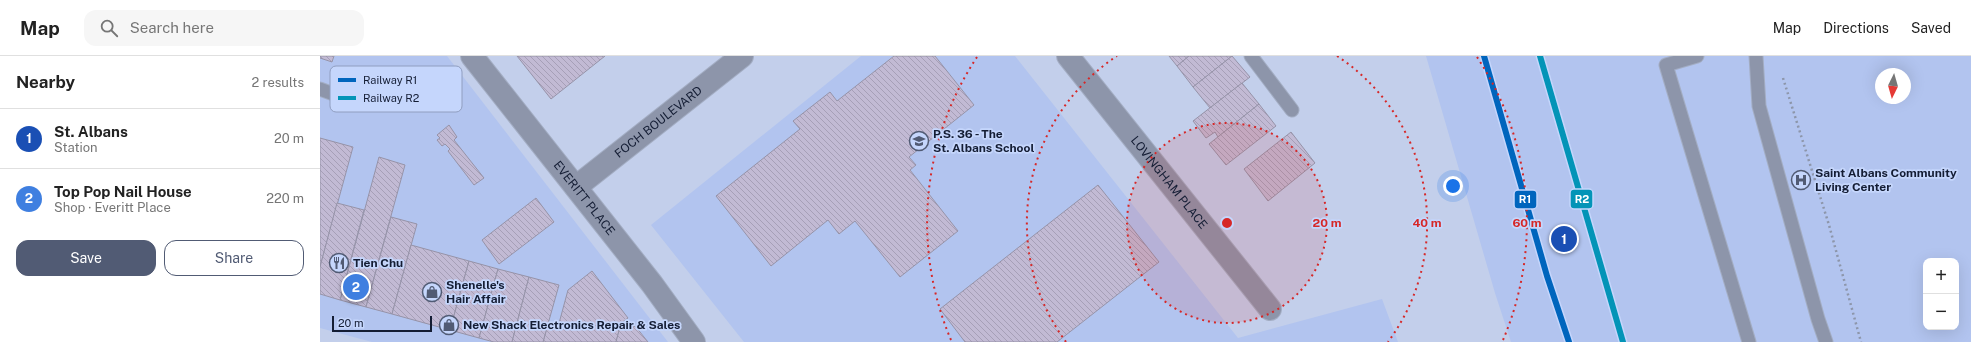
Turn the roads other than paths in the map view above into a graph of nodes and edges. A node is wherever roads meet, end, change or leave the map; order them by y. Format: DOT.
graph roads {
  1 [pos="472,56"];
  2 [pos="742,56"];
  3 [pos="1068,56"];
  4 [pos="1250,56"];
  5 [pos="1697,56"];
  6 [pos="1756,56"];
  7 [pos="320,89"];
  8 [pos="330,93"];
  9 [pos="1292,110"];
  10 [pos="576,187"];
  11 [pos="1270,309"];
  12 [pos="694,342"];
  13 [pos="1749,342"];
  14 [pos="1826,342"];
  1 -- 10 [label="street, EVERITT PLACE"];
  2 -- 10 [label="street, FOCH BOULEVARD"];
  3 -- 11 [label="street, LOVINGHAM PLACE"];
  4 -- 9 [label="lane"];
  5 -- 13 [label="lane"];
  6 -- 14 [label="lane"];
  7 -- 8 [label="lane"];
  10 -- 12 [label="street, EVERITT PLACE"];
}
